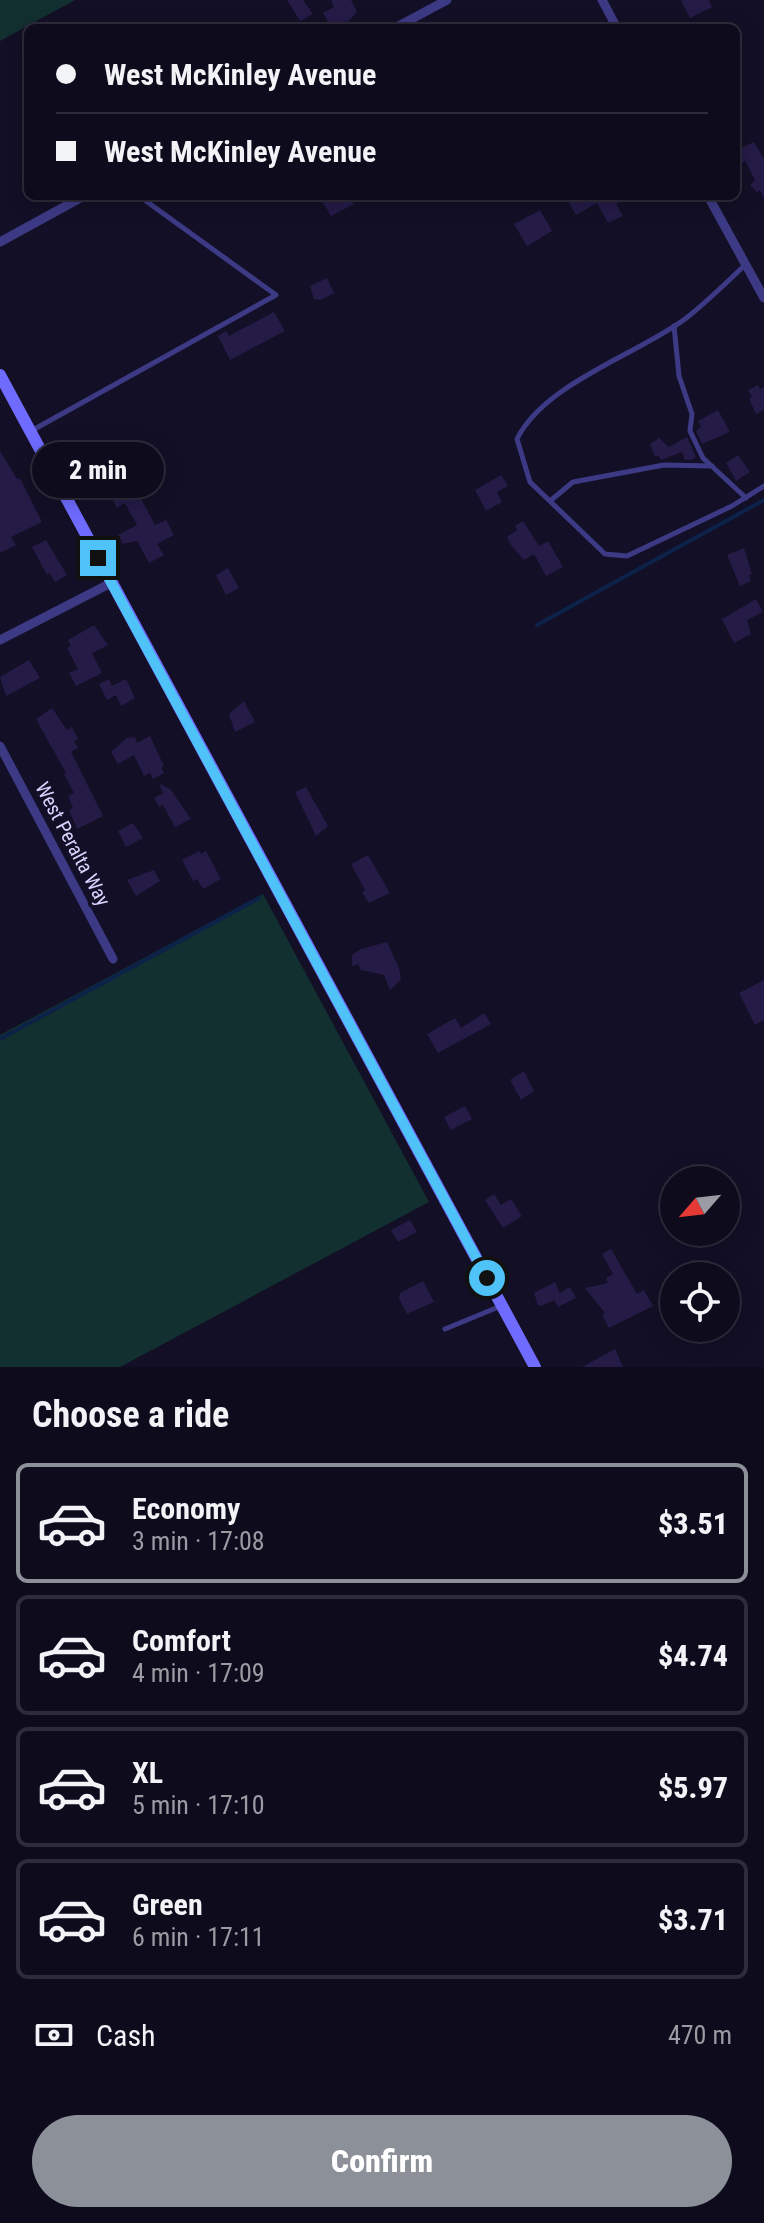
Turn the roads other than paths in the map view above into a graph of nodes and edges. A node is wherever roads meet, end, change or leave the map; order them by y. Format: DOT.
graph roads {
  1 [pos="447,0"];
  2 [pos="602,0"];
  3 [pos="402,24"];
  4 [pos="615,24"];
  5 [pos="77,200"];
  6 [pos="145,200"];
  7 [pos="710,200"];
  8 [pos="0,242"];
  9 [pos="746,265"];
  10 [pos="764,298"];
  11 [pos="674,326"];
  12 [pos="0,375"];
  13 [pos="30,432"];
  14 [pos="712,466"];
  15 [pos="764,486"];
  16 [pos="746,498"];
  17 [pos="550,501"];
  18 [pos="111,583"];
  19 [pos="0,640"];
  20 [pos="0,746"];
  21 [pos="113,959"];
  22 [pos="502,1306"];
  23 [pos="445,1329"];
  24 [pos="535,1367"];
  1 -- 3 [label="street"];
  2 -- 4 [label="street"];
  5 -- 8 [label="street"];
  6 -- 13 [label="lane"];
  7 -- 9 [label="street"];
  9 -- 10 [label="street"];
  9 -- 11 [label="lane"];
  11 -- 14 [label="lane"];
  11 -- 17 [label="lane"];
  12 -- 13 [label="main road"];
  13 -- 18 [label="main road"];
  14 -- 16 [label="lane"];
  14 -- 17 [label="lane"];
  15 -- 16 [label="lane"];
  16 -- 17 [label="lane"];
  18 -- 19 [label="street"];
  18 -- 22 [label="main road"];
  20 -- 21 [label="street, West Peralta Way"];
  22 -- 23 [label="lane"];
  22 -- 24 [label="main road"];
}
